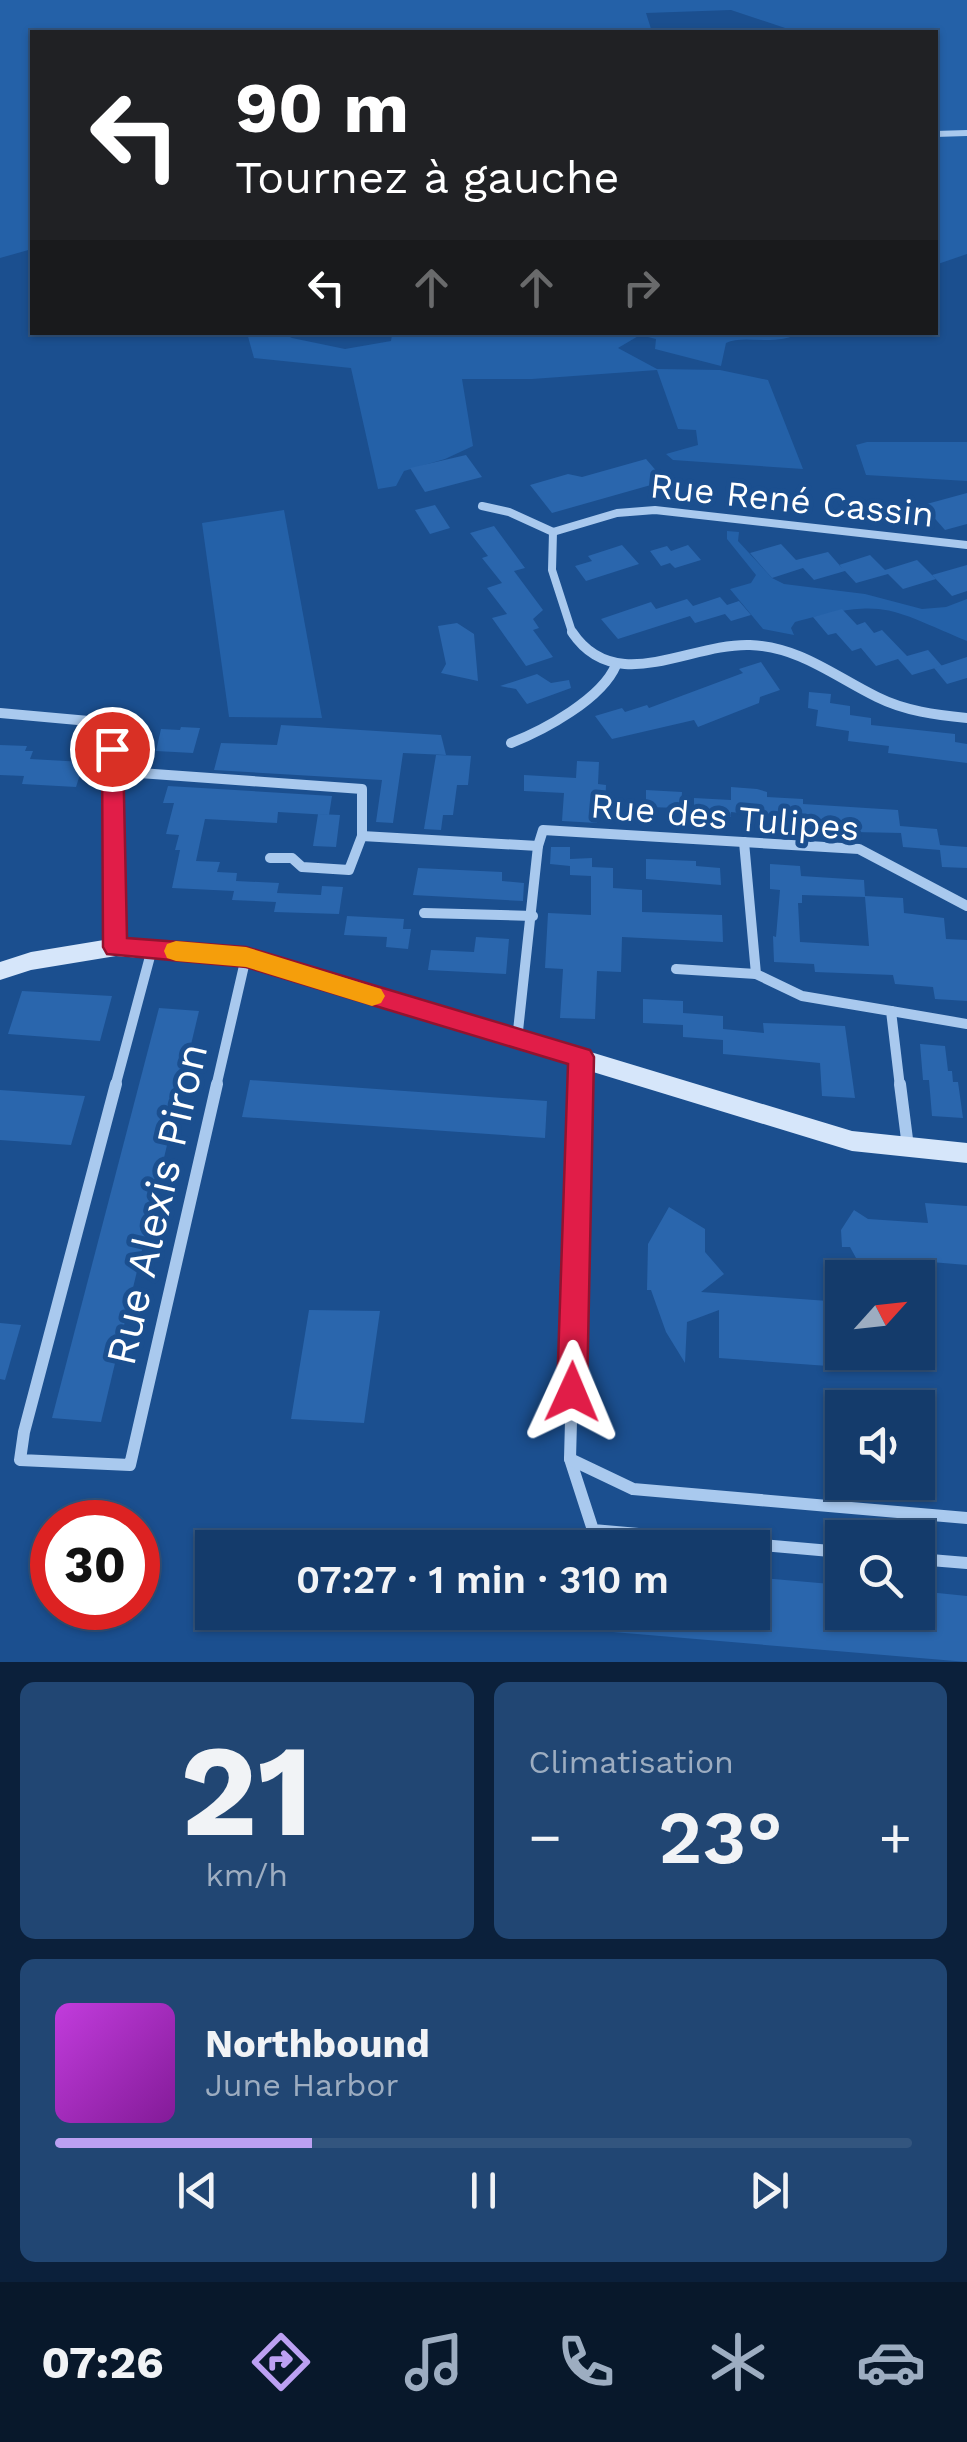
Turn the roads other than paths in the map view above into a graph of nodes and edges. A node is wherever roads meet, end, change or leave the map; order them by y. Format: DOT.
graph roads {
  1 [pos="938,134"];
  2 [pos="967,134"];
  3 [pos="482,506"];
  4 [pos="553,532"];
  5 [pos="967,546"];
  6 [pos="616,665"];
  7 [pos="0,713"];
  8 [pos="967,718"];
  9 [pos="511,744"];
  10 [pos="112,771"];
  11 [pos="362,836"];
  12 [pos="744,842"];
  13 [pos="538,846"];
  14 [pos="270,858"];
  15 [pos="967,906"];
  16 [pos="424,912"];
  17 [pos="533,916"];
  18 [pos="116,947"];
  19 [pos="152,949"];
  20 [pos="246,957"];
  21 [pos="676,969"];
  22 [pos="0,972"];
  23 [pos="756,974"];
  24 [pos="891,1011"];
  25 [pos="967,1024"];
  26 [pos="517,1040"];
  27 [pos="581,1057"];
  28 [pos="908,1147"];
  29 [pos="967,1154"];
  30 [pos="570,1459"];
  31 [pos="967,1518"];
  32 [pos="825,1550"];
  33 [pos="935,1560"];
  34 [pos="967,1563"];
  1 -- 2 [label="street"];
  3 -- 4 [label="street"];
  4 -- 5 [label="street, Rue René Cassin"];
  4 -- 6 [label="street"];
  6 -- 8 [label="street"];
  6 -- 9 [label="street"];
  7 -- 10 [label="street"];
  10 -- 11 [label="street"];
  10 -- 18 [label="street"];
  11 -- 13 [label="street"];
  11 -- 14 [label="street"];
  12 -- 13 [label="street, Rue des Tulipes"];
  12 -- 15 [label="street, Rue des Tulipes"];
  12 -- 23 [label="street"];
  13 -- 17 [label="street"];
  16 -- 17 [label="street"];
  17 -- 26 [label="street"];
  18 -- 19 [label="main road"];
  18 -- 22 [label="main road"];
  19 -- 20 [label="main road"];
  19 -- 20 [label="street, Rue Alexis Piron"];
  20 -- 26 [label="main road"];
  21 -- 23 [label="street"];
  23 -- 24 [label="street"];
  24 -- 25 [label="street"];
  24 -- 28 [label="street"];
  26 -- 27 [label="main road"];
  27 -- 28 [label="main road"];
  27 -- 30 [label="street"];
  28 -- 29 [label="main road"];
  30 -- 31 [label="street"];
  30 -- 32 [label="street"];
  33 -- 34 [label="street"];
}
